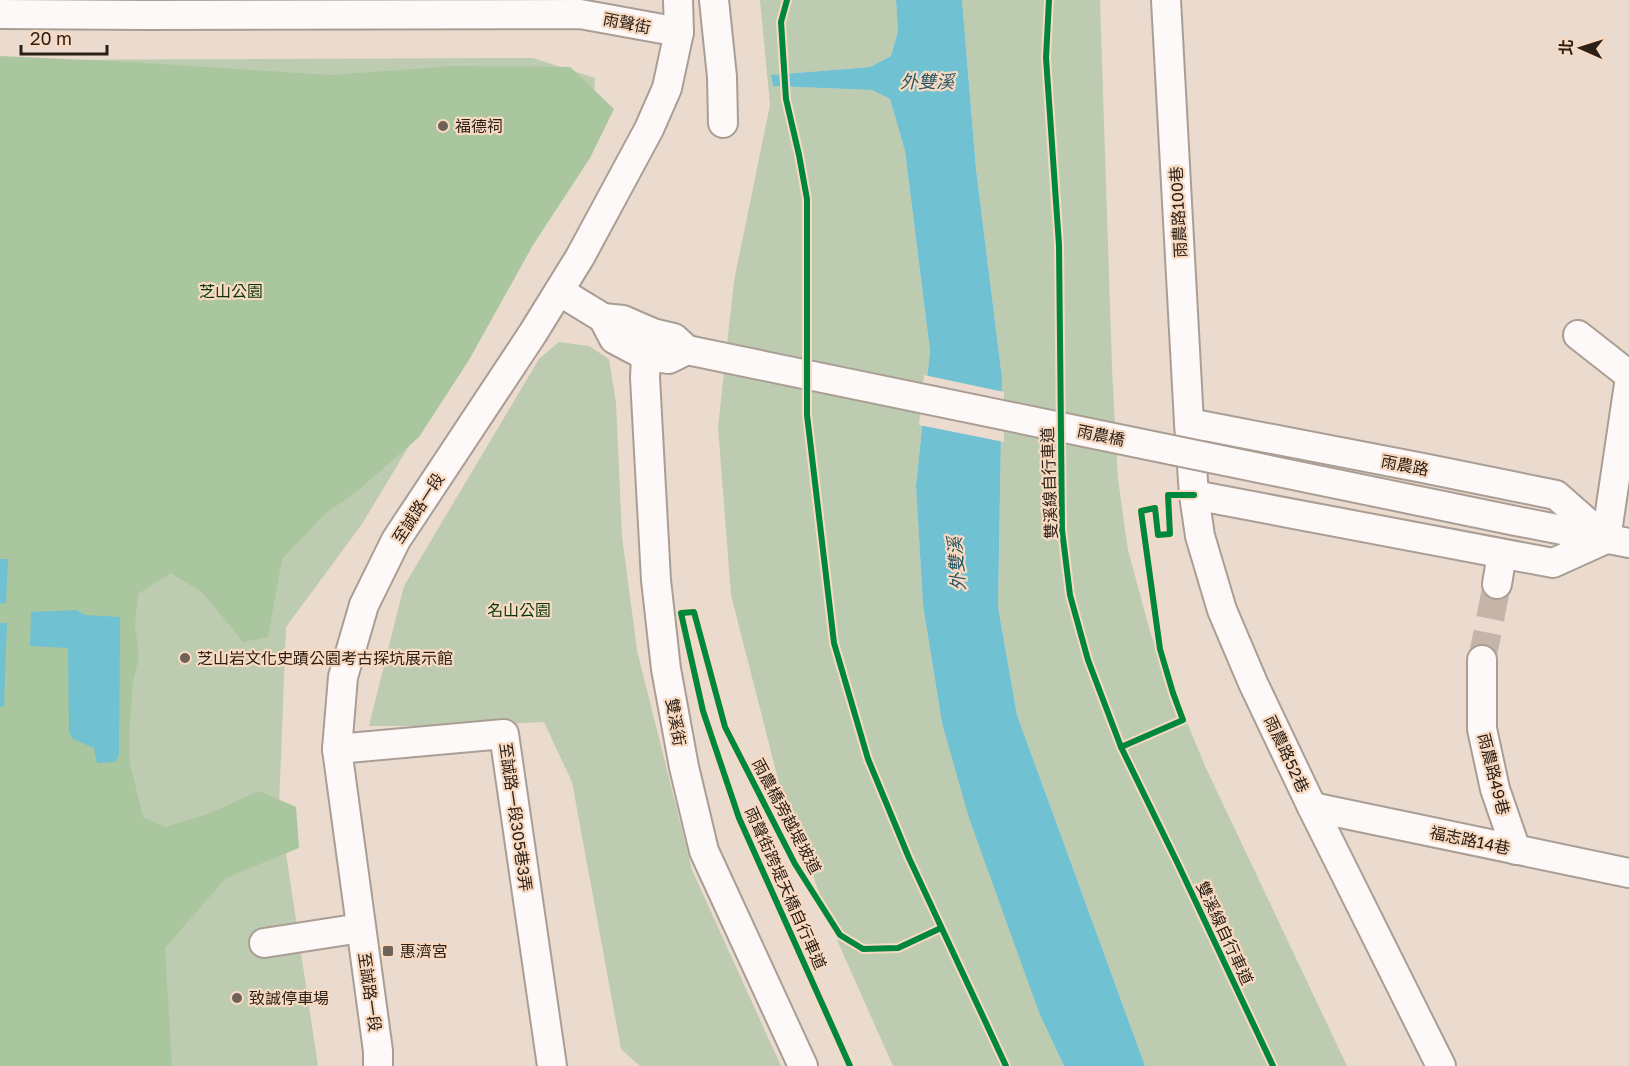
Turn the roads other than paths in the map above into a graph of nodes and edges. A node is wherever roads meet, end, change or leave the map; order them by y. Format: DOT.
graph roads {
  1 [pos="678,0"];
  2 [pos="714,0"];
  3 [pos="1166,0"];
  4 [pos="145,8"];
  5 [pos="0,14"];
  6 [pos="678,32"];
  7 [pos="723,123"];
  8 [pos="559,291"];
  9 [pos="603,318"];
  10 [pos="1578,335"];
  11 [pos="687,350"];
  12 [pos="646,356"];
  13 [pos="1629,375"];
  14 [pos="1629,384"];
  15 [pos="1189,423"];
  16 [pos="1194,495"];
  17 [pos="1618,541"];
  18 [pos="1502,554"];
  19 [pos="1497,585"];
  20 [pos="1482,660"];
  21 [pos="337,749"];
  22 [pos="1312,807"];
  23 [pos="1516,850"];
  24 [pos="1629,873"];
  25 [pos="361,928"];
  26 [pos="264,943"];
  27 [pos="378,1066"];
  28 [pos="552,1066"];
  29 [pos="803,1066"];
  30 [pos="1441,1066"];
  1 -- 6 [label="street, 至誠路一段"];
  2 -- 7 [label="street"];
  3 -- 15 [label="street, 雨農路100巷"];
  4 -- 5 [label="street, 雨聲街"];
  4 -- 6 [label="street, 雨聲街"];
  6 -- 8 [label="street, 至誠路一段"];
  8 -- 9 [label="street"];
  8 -- 21 [label="street, 至誠路一段"];
  9 -- 11 [label="street"];
  9 -- 12 [label="street"];
  10 -- 13 [label="street"];
  11 -- 12 [label="street"];
  11 -- 17 [label="street, 雨農橋, bridge"];
  12 -- 29 [label="street, 雙溪街"];
  14 -- 17 [label="street"];
  15 -- 16 [label="street, 雨農路52巷"];
  15 -- 17 [label="street, 雨農路"];
  16 -- 18 [label="street"];
  16 -- 22 [label="street, 雨農路52巷"];
  17 -- 18 [label="street"];
  18 -- 19 [label="street"];
  20 -- 23 [label="street, 雨農路49巷"];
  21 -- 25 [label="street, 至誠路一段"];
  21 -- 28 [label="street, 至誠路一段305巷3弄"];
  22 -- 23 [label="street, 福志路14巷"];
  22 -- 30 [label="street, 雨農路52巷"];
  23 -- 24 [label="street, 福志路14巷"];
  25 -- 26 [label="street"];
  25 -- 27 [label="street, 至誠路一段"];
}
